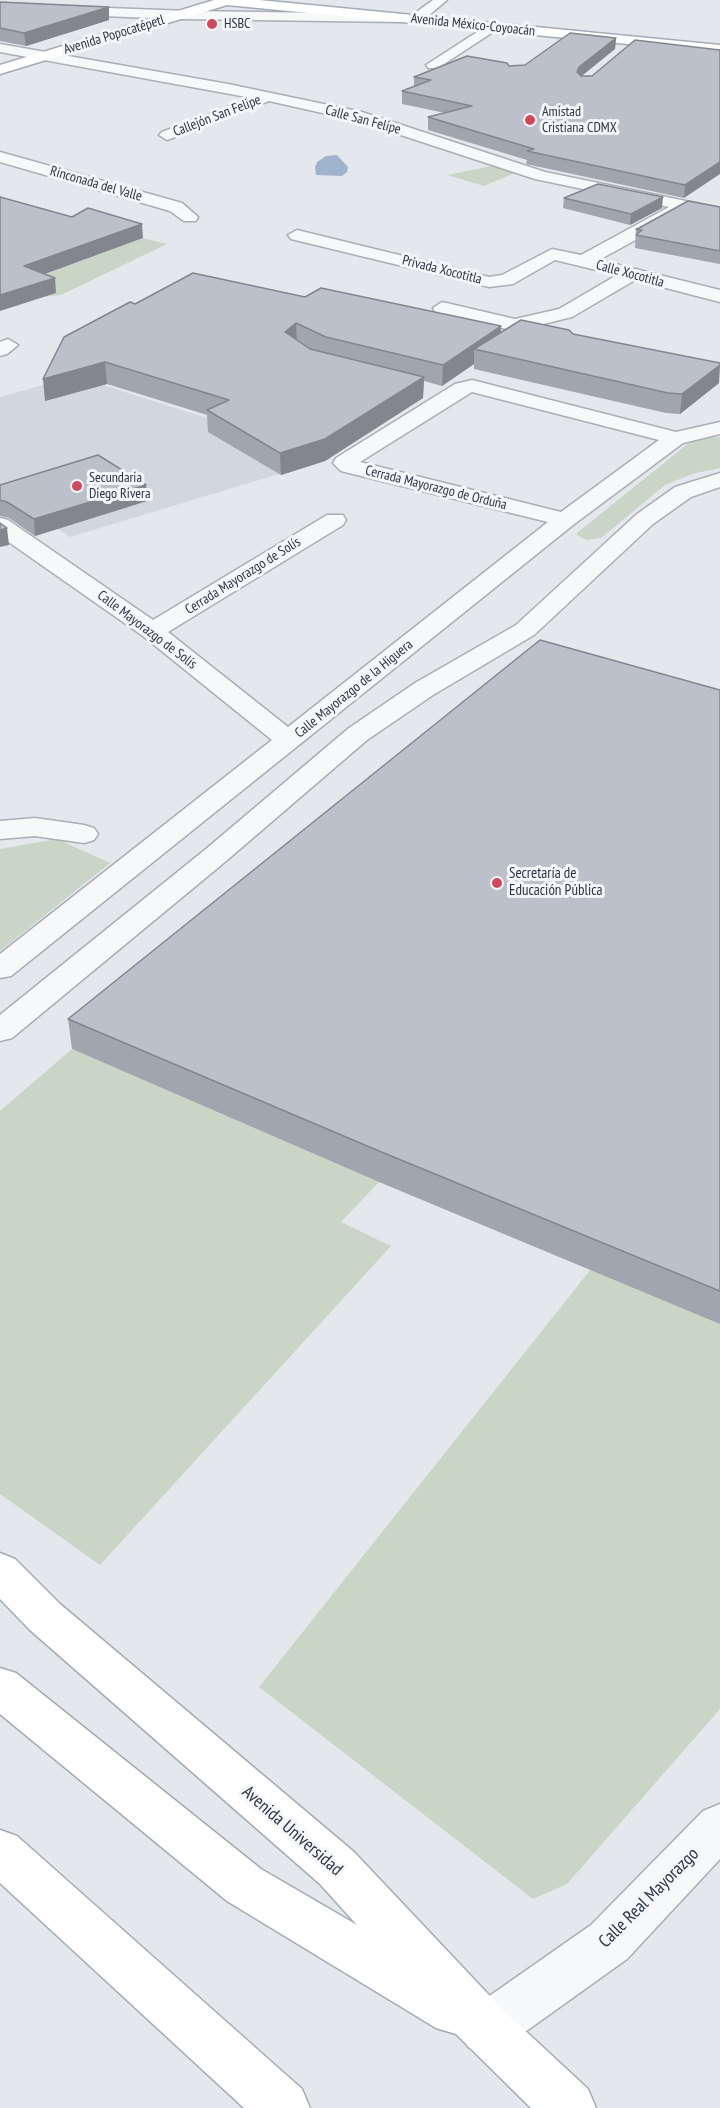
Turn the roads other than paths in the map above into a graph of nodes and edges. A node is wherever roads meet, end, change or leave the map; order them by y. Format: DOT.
graph roads {
  1 [pos="220,0"];
  2 [pos="227,0"];
  3 [pos="441,0"];
  4 [pos="275,6"];
  5 [pos="0,8"];
  6 [pos="182,14"];
  7 [pos="262,16"];
  8 [pos="410,19"];
  9 [pos="491,27"];
  10 [pos="569,34"];
  11 [pos="634,41"];
  12 [pos="0,48"];
  13 [pos="720,49"];
  14 [pos="548,50"];
  15 [pos="617,55"];
  16 [pos="44,57"];
  17 [pos="433,65"];
  18 [pos="0,70"];
  19 [pos="267,97"];
  20 [pos="167,135"];
  21 [pos="0,157"];
  22 [pos="683,206"];
  23 [pos="720,213"];
  24 [pos="190,217"];
  25 [pos="297,235"];
  26 [pos="583,261"];
  27 [pos="630,275"];
  28 [pos="720,296"];
  29 [pos="442,308"];
  30 [pos="426,391"];
  31 [pos="449,396"];
  32 [pos="720,428"];
  33 [pos="676,438"];
  34 [pos="720,480"];
  35 [pos="335,520"];
  36 [pos="564,520"];
  37 [pos="0,525"];
  38 [pos="152,632"];
  39 [pos="290,741"];
  40 [pos="0,830"];
  41 [pos="84,834"];
  42 [pos="0,969"];
  43 [pos="0,1031"];
  44 [pos="0,1571"];
  45 [pos="0,1687"];
  46 [pos="720,1826"];
  47 [pos="0,1852"];
  48 [pos="486,2029"];
  49 [pos="283,2108"];
  50 [pos="569,2108"];
  1 -- 2 [label="main road, Avenida México-Coyoacán"];
  2 -- 4 [label="main road, Avenida México-Coyoacán"];
  2 -- 6 [label="main road, Avenida Popocatépetl"];
  3 -- 8 [label="street"];
  4 -- 7 [label="street"];
  4 -- 8 [label="main road, Avenida México-Coyoacán"];
  5 -- 6 [label="street"];
  6 -- 7 [label="street"];
  6 -- 16 [label="main road, Avenida Popocatépetl"];
  7 -- 8 [label="street"];
  8 -- 9 [label="main road, Avenida México-Coyoacán"];
  9 -- 10 [label="main road, Avenida México-Coyoacán"];
  9 -- 17 [label="street"];
  10 -- 11 [label="main road, Avenida México-Coyoacán"];
  10 -- 14 [label="street"];
  11 -- 13 [label="main road, Avenida México-Coyoacán"];
  11 -- 15 [label="street"];
  12 -- 16 [label="street, Calle San Felipe"];
  16 -- 18 [label="main road, Avenida Popocatépetl"];
  16 -- 19 [label="street, Calle San Felipe"];
  19 -- 20 [label="street, Callejón San Felipe"];
  19 -- 22 [label="street, Calle San Felipe"];
  21 -- 24 [label="street, Rinconada del Valle"];
  22 -- 23 [label="street, Calle San Felipe"];
  22 -- 26 [label="street, Calle Xocotitla"];
  25 -- 26 [label="street, Privada Xocotitla"];
  26 -- 27 [label="street, Calle Xocotitla"];
  27 -- 28 [label="street, Calle Xocotitla"];
  27 -- 29 [label="street"];
  30 -- 31 [label="street"];
  31 -- 33 [label="street, Cerrada Mayorazgo de Orduña"];
  31 -- 36 [label="street, Cerrada Mayorazgo de Orduña"];
  32 -- 33 [label="street, Calle Mayorazgo de la Higuera"];
  33 -- 36 [label="street, Calle Mayorazgo de la Higuera"];
  34 -- 43 [label="street"];
  35 -- 38 [label="street, Cerrada Mayorazgo de Solís"];
  36 -- 39 [label="street, Calle Mayorazgo de la Higuera"];
  37 -- 38 [label="street, Calle Mayorazgo de Solís"];
  38 -- 39 [label="street, Calle Mayorazgo de Solís"];
  39 -- 42 [label="street, Calle Mayorazgo de la Higuera"];
  40 -- 41 [label="street"];
  44 -- 48 [label="main road, Avenida Universidad"];
  45 -- 48 [label="main road"];
  46 -- 48 [label="street, Calle Real Mayorazgo"];
  47 -- 49 [label="main road"];
  48 -- 50 [label="main road, Avenida Universidad"];
}
